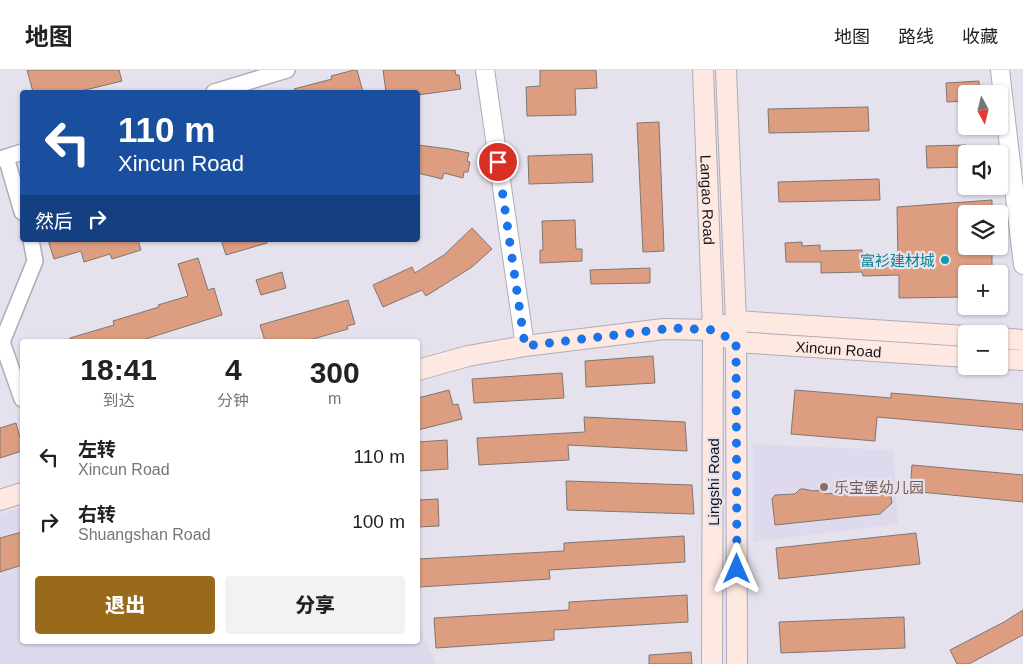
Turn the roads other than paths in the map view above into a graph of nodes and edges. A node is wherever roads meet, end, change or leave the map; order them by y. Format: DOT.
graph roads {
  1 [pos="287,70"];
  2 [pos="485,70"];
  3 [pos="703,70"];
  4 [pos="726,70"];
  5 [pos="1000,70"];
  6 [pos="221,90"];
  7 [pos="20,153"];
  8 [pos="3,158"];
  9 [pos="20,206"];
  10 [pos="31,242"];
  11 [pos="1023,266"];
  12 [pos="736,322"];
  13 [pos="713,330"];
  14 [pos="958,336"];
  15 [pos="1008,339"];
  16 [pos="1023,340"];
  17 [pos="736,342"];
  18 [pos="525,346"];
  19 [pos="958,356"];
  20 [pos="1008,359"];
  21 [pos="1023,360"];
  22 [pos="420,369"];
  23 [pos="20,393"];
  24 [pos="20,493"];
  25 [pos="0,500"];
  26 [pos="712,664"];
  27 [pos="737,664"];
  1 -- 6 [label="street"];
  2 -- 18 [label="street"];
  3 -- 13 [label="main road, Langao Road"];
  4 -- 12 [label="main road, Langao Road"];
  5 -- 11 [label="street"];
  7 -- 8 [label="street"];
  8 -- 9 [label="street"];
  10 -- 23 [label="street"];
  12 -- 13 [label="main road, Xincun Road"];
  12 -- 14 [label="main road, Xincun Road"];
  12 -- 17 [label="main road, Lingshi Road"];
  13 -- 17 [label="main road, Xincun Road"];
  13 -- 18 [label="main road, Xincun Road"];
  13 -- 26 [label="main road, Lingshi Road"];
  15 -- 16 [label="main road"];
  17 -- 19 [label="main road, Xincun Road"];
  17 -- 27 [label="main road, Lingshi Road"];
  18 -- 22 [label="main road, Xincun Road"];
  20 -- 21 [label="main road"];
  24 -- 25 [label="main road"];
}
